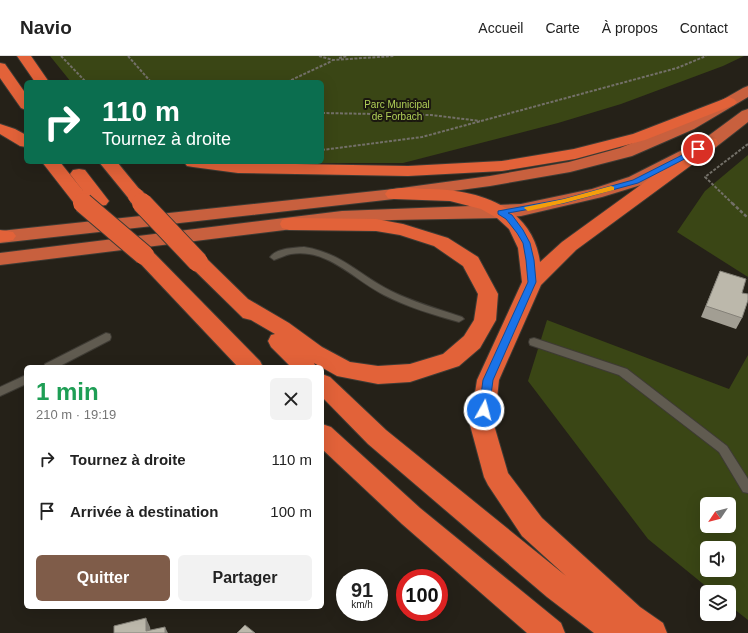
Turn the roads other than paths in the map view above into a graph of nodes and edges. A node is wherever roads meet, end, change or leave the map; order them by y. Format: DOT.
graph roads {
  1 [pos="24,56"];
  2 [pos="0,67"];
  3 [pos="41,80"];
  4 [pos="748,91"];
  5 [pos="24,102"];
  6 [pos="729,102"];
  7 [pos="748,114"];
  8 [pos="0,116"];
  9 [pos="4,130"];
  10 [pos="24,141"];
  11 [pos="710,143"];
  12 [pos="52,164"];
  13 [pos="71,164"];
  14 [pos="110,164"];
  15 [pos="208,164"];
  16 [pos="394,194"];
  17 [pos="92,202"];
  18 [pos="501,212"];
  19 [pos="289,224"];
  20 [pos="2,236"];
  21 [pos="274,257"];
  22 [pos="0,259"];
  23 [pos="532,282"];
  24 [pos="239,304"];
  25 [pos="459,320"];
  26 [pos="106,337"];
  27 [pos="534,342"];
  28 [pos="53,365"];
  29 [pos="250,365"];
  30 [pos="303,365"];
  31 [pos="24,380"];
  32 [pos="324,386"];
  33 [pos="0,392"];
  34 [pos="324,436"];
  35 [pos="747,488"];
  36 [pos="550,633"];
  37 [pos="618,633"];
  38 [pos="652,633"];
  1 -- 3 [label="highway"];
  2 -- 5 [label="highway"];
  4 -- 6 [label="highway"];
  6 -- 15 [label="highway"];
  6 -- 16 [label="highway"];
  7 -- 11 [label="highway"];
  8 -- 9 [label="highway"];
  9 -- 10 [label="highway"];
  11 -- 18 [label="highway"];
  11 -- 23 [label="highway"];
  12 -- 17 [label="highway"];
  13 -- 17 [label="highway"];
  14 -- 24 [label="highway, bridge"];
  16 -- 18 [label="highway"];
  16 -- 20 [label="highway"];
  17 -- 29 [label="highway, bridge"];
  18 -- 19 [label="highway"];
  18 -- 23 [label="highway"];
  19 -- 22 [label="highway"];
  19 -- 24 [label="highway"];
  21 -- 25 [label="lane"];
  23 -- 38 [label="highway"];
  24 -- 30 [label="highway"];
  26 -- 28 [label="lane"];
  27 -- 35 [label="lane"];
  31 -- 33 [label="lane"];
  32 -- 37 [label="highway"];
  34 -- 36 [label="highway"];
}
